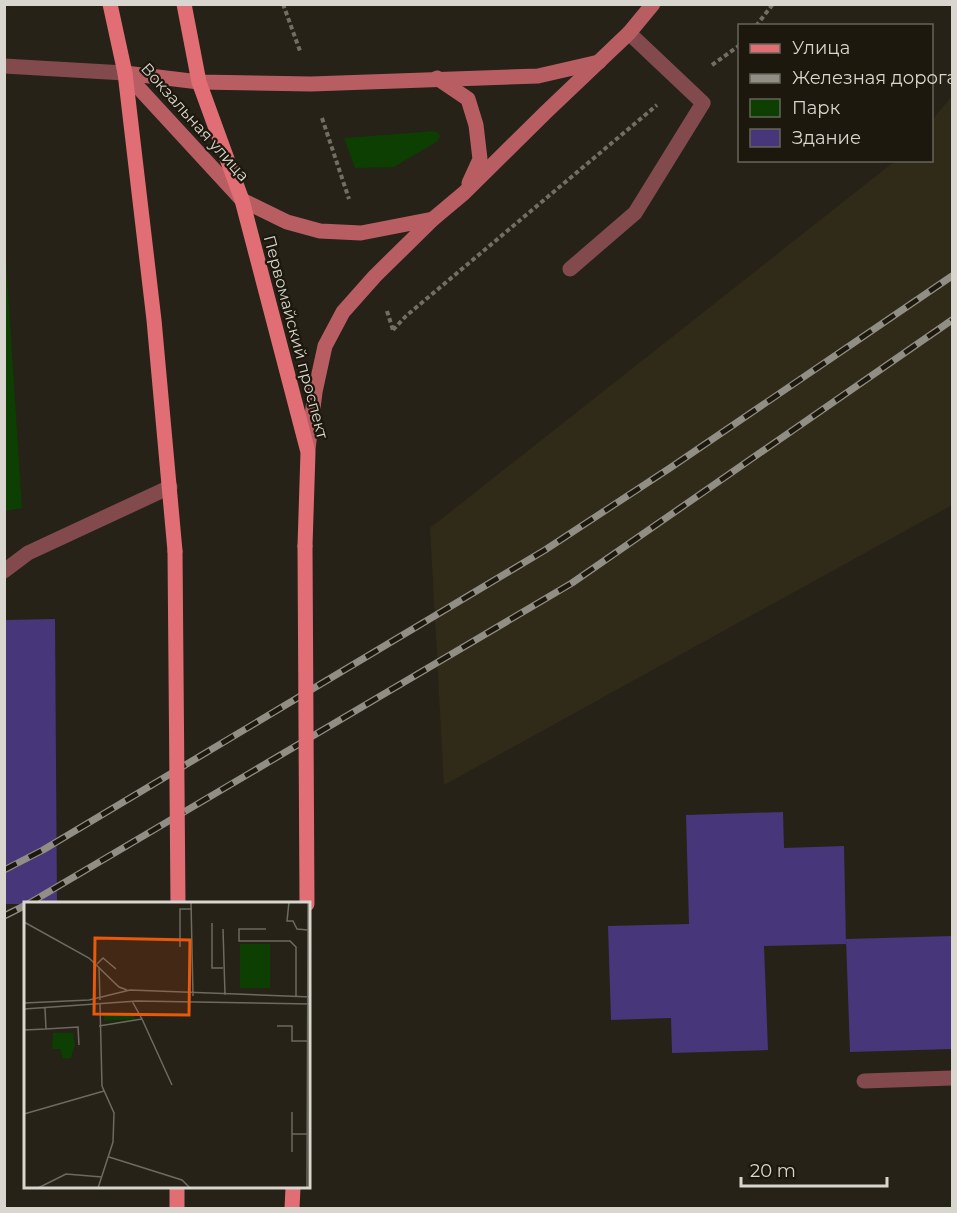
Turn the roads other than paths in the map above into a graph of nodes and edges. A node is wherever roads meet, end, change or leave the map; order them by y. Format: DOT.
graph roads {
  1 [pos="110,4"];
  2 [pos="184,4"];
  3 [pos="654,4"];
  4 [pos="629,33"];
  5 [pos="599,62"];
  6 [pos="4,66"];
  7 [pos="125,73"];
  8 [pos="436,78"];
  9 [pos="198,82"];
  10 [pos="465,194"];
  11 [pos="242,200"];
  12 [pos="433,219"];
  13 [pos="570,269"];
  14 [pos="308,452"];
  15 [pos="170,487"];
  16 [pos="4,571"];
  17 [pos="178,902"];
  18 [pos="307,902"];
  19 [pos="952,1078"];
  20 [pos="864,1081"];
  21 [pos="177,1189"];
  22 [pos="293,1189"];
  23 [pos="177,1209"];
  24 [pos="292,1209"];
  1 -- 7 [label="main road"];
  2 -- 9 [label="main road, Первомайский проспект"];
  3 -- 4 [label="main road, Вокзальная улица"];
  4 -- 5 [label="main road, Вокзальная улица"];
  4 -- 13 [label="street"];
  5 -- 8 [label="main road, Вокзальная улица"];
  5 -- 10 [label="main road, Вокзальная улица"];
  6 -- 7 [label="street"];
  7 -- 9 [label="main road, Вокзальная улица"];
  7 -- 11 [label="main road, Вокзальная улица"];
  7 -- 15 [label="main road"];
  8 -- 9 [label="main road, Вокзальная улица"];
  8 -- 10 [label="main road, Вокзальная улица"];
  9 -- 11 [label="main road, Первомайский проспект"];
  10 -- 12 [label="main road, Вокзальная улица"];
  11 -- 12 [label="main road, Вокзальная улица"];
  11 -- 14 [label="main road, Первомайский проспект"];
  12 -- 14 [label="main road, Вокзальная улица"];
  14 -- 18 [label="main road, Первомайский проспект, bridge"];
  15 -- 16 [label="street"];
  15 -- 17 [label="main road, bridge"];
  19 -- 20 [label="street"];
  21 -- 23 [label="main road"];
  22 -- 24 [label="main road"];
}
